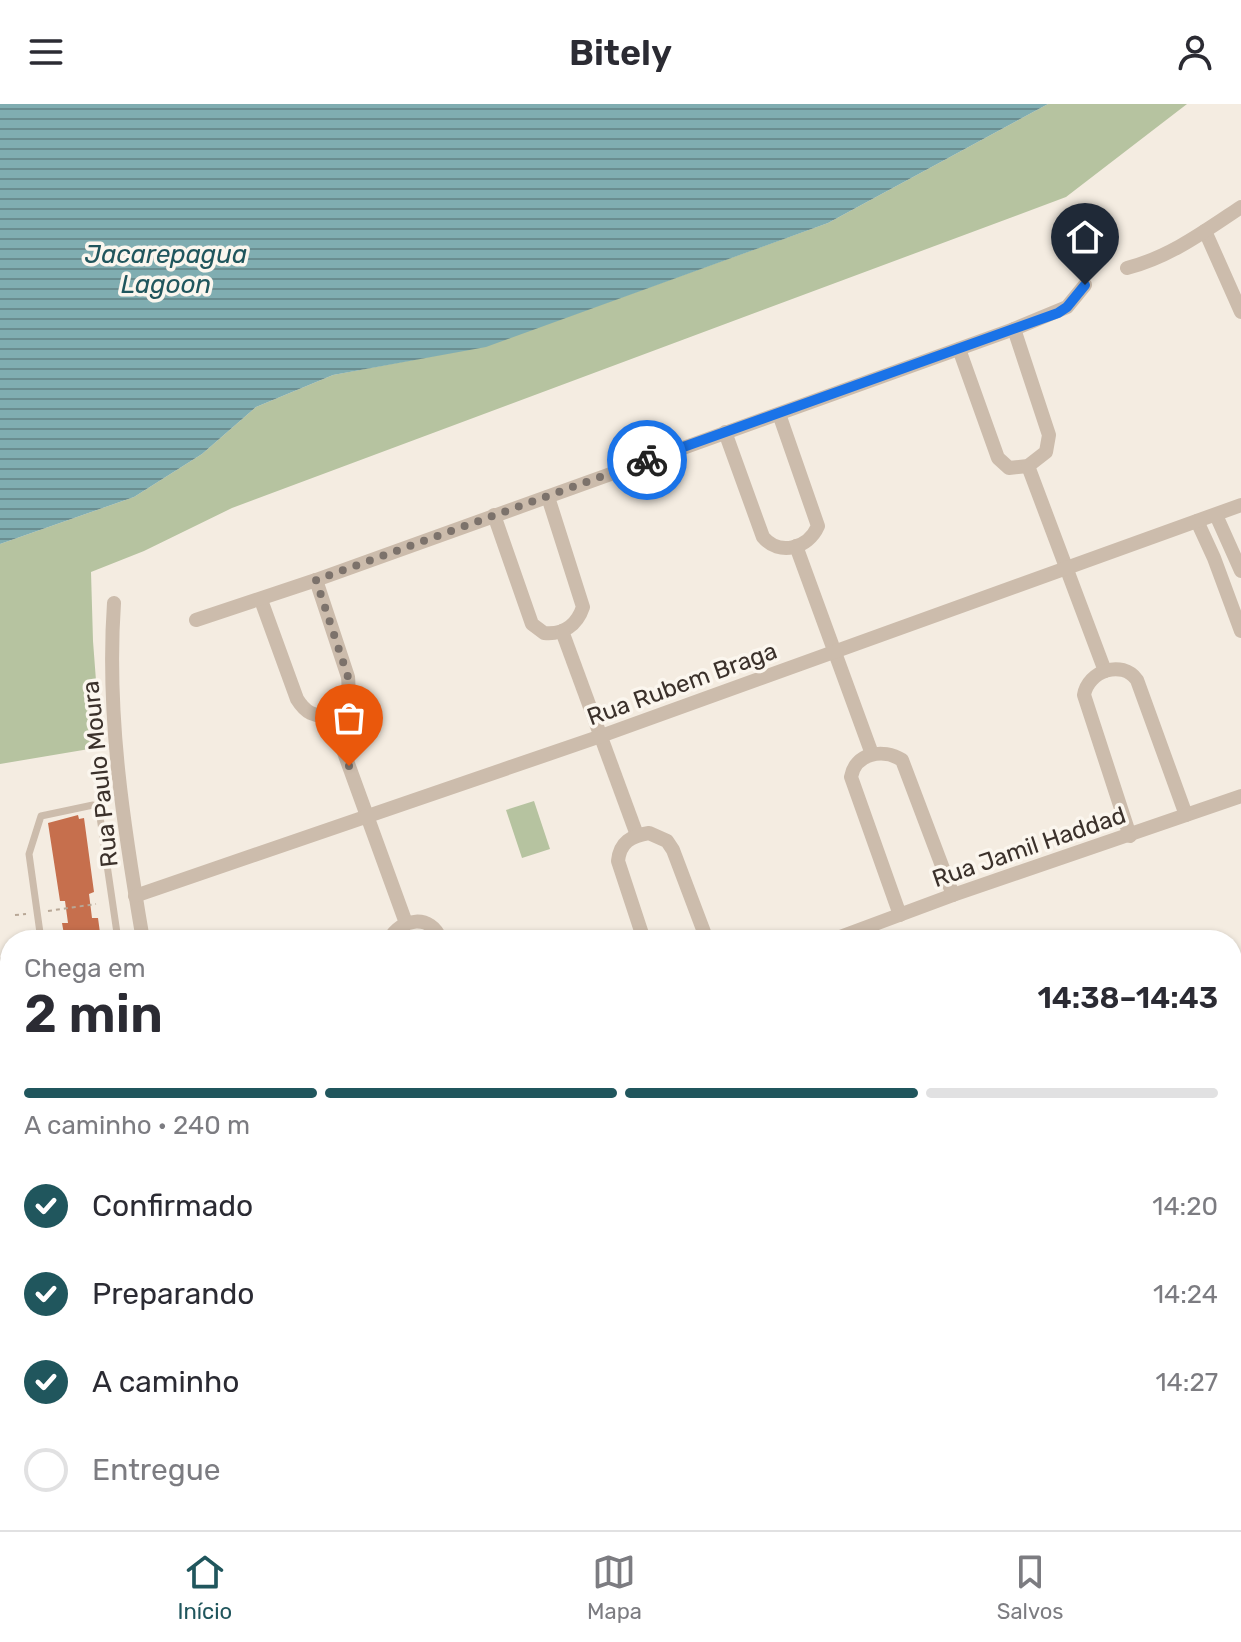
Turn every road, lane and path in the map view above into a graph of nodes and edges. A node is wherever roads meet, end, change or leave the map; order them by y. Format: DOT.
graph roads {
  1 [pos="1241,207"];
  2 [pos="1205,231"];
  3 [pos="1127,268"];
  4 [pos="1085,285"];
  5 [pos="1241,312"];
  6 [pos="1014,329"];
  7 [pos="959,349"];
  8 [pos="779,414"];
  9 [pos="725,432"];
  10 [pos="1028,466"];
  11 [pos="548,497"];
  12 [pos="1241,505"];
  13 [pos="494,515"];
  14 [pos="1216,515"];
  15 [pos="1197,521"];
  16 [pos="796,546"];
  17 [pos="1067,569"];
  18 [pos="1241,571"];
  19 [pos="316,580"];
  20 [pos="261,600"];
  21 [pos="114,603"];
  22 [pos="196,620"];
  23 [pos="562,631"];
  24 [pos="1241,631"];
  25 [pos="835,653"];
  26 [pos="1105,671"];
  27 [pos="330,714"];
  28 [pos="601,736"];
  29 [pos="872,754"];
  30 [pos="1241,796"];
  31 [pos="1186,815"];
  32 [pos="368,818"];
  33 [pos="637,835"];
  34 [pos="1130,836"];
  35 [pos="953,895"];
  36 [pos="135,896"];
  37 [pos="96,904"];
  38 [pos="37,912"];
  39 [pos="15,915"];
  40 [pos="900,915"];
  41 [pos="406,923"];
  42 [pos="40,930"];
  43 [pos="117,930"];
  44 [pos="141,930"];
  45 [pos="395,930"];
  46 [pos="436,930"];
  47 [pos="641,930"];
  48 [pos="703,930"];
  49 [pos="859,930"];
  1 -- 2 [label="street"];
  2 -- 3 [label="street"];
  2 -- 5 [label="street"];
  4 -- 6 [label="street"];
  6 -- 7 [label="street"];
  6 -- 10 [label="street"];
  7 -- 8 [label="street"];
  7 -- 10 [label="street"];
  8 -- 9 [label="street"];
  8 -- 16 [label="street"];
  9 -- 11 [label="street"];
  9 -- 16 [label="street"];
  10 -- 17 [label="street"];
  11 -- 13 [label="street"];
  11 -- 23 [label="street"];
  12 -- 14 [label="street, Rua Rubem Braga"];
  13 -- 19 [label="street"];
  13 -- 23 [label="street"];
  14 -- 15 [label="street, Rua Rubem Braga"];
  14 -- 18 [label="street"];
  15 -- 17 [label="street, Rua Rubem Braga"];
  15 -- 24 [label="street"];
  16 -- 25 [label="street"];
  17 -- 25 [label="street, Rua Rubem Braga"];
  17 -- 26 [label="street"];
  19 -- 20 [label="street"];
  19 -- 27 [label="street"];
  20 -- 22 [label="street"];
  20 -- 27 [label="street"];
  21 -- 36 [label="street, Rua Paulo Moura"];
  23 -- 28 [label="street"];
  25 -- 28 [label="street, Rua Rubem Braga"];
  25 -- 29 [label="street"];
  26 -- 31 [label="street"];
  26 -- 34 [label="street"];
  27 -- 32 [label="street"];
  28 -- 32 [label="street, Rua Rubem Braga"];
  28 -- 33 [label="street"];
  29 -- 35 [label="street"];
  29 -- 40 [label="street"];
  30 -- 31 [label="street, Rua Jamil Haddad"];
  31 -- 34 [label="street, Rua Jamil Haddad"];
  32 -- 36 [label="street, Rua Rubem Braga"];
  32 -- 41 [label="street"];
  33 -- 47 [label="street"];
  33 -- 48 [label="street"];
  34 -- 35 [label="street, Rua Jamil Haddad"];
  35 -- 40 [label="street, Rua Jamil Haddad"];
  36 -- 44 [label="street, Rua Paulo Moura"];
  37 -- 38 [label="path"];
  38 -- 39 [label="path"];
  38 -- 42 [label="lane"];
  38 -- 43 [label="lane"];
  40 -- 49 [label="street, Rua Jamil Haddad"];
  41 -- 45 [label="street"];
  41 -- 46 [label="street"];
}
